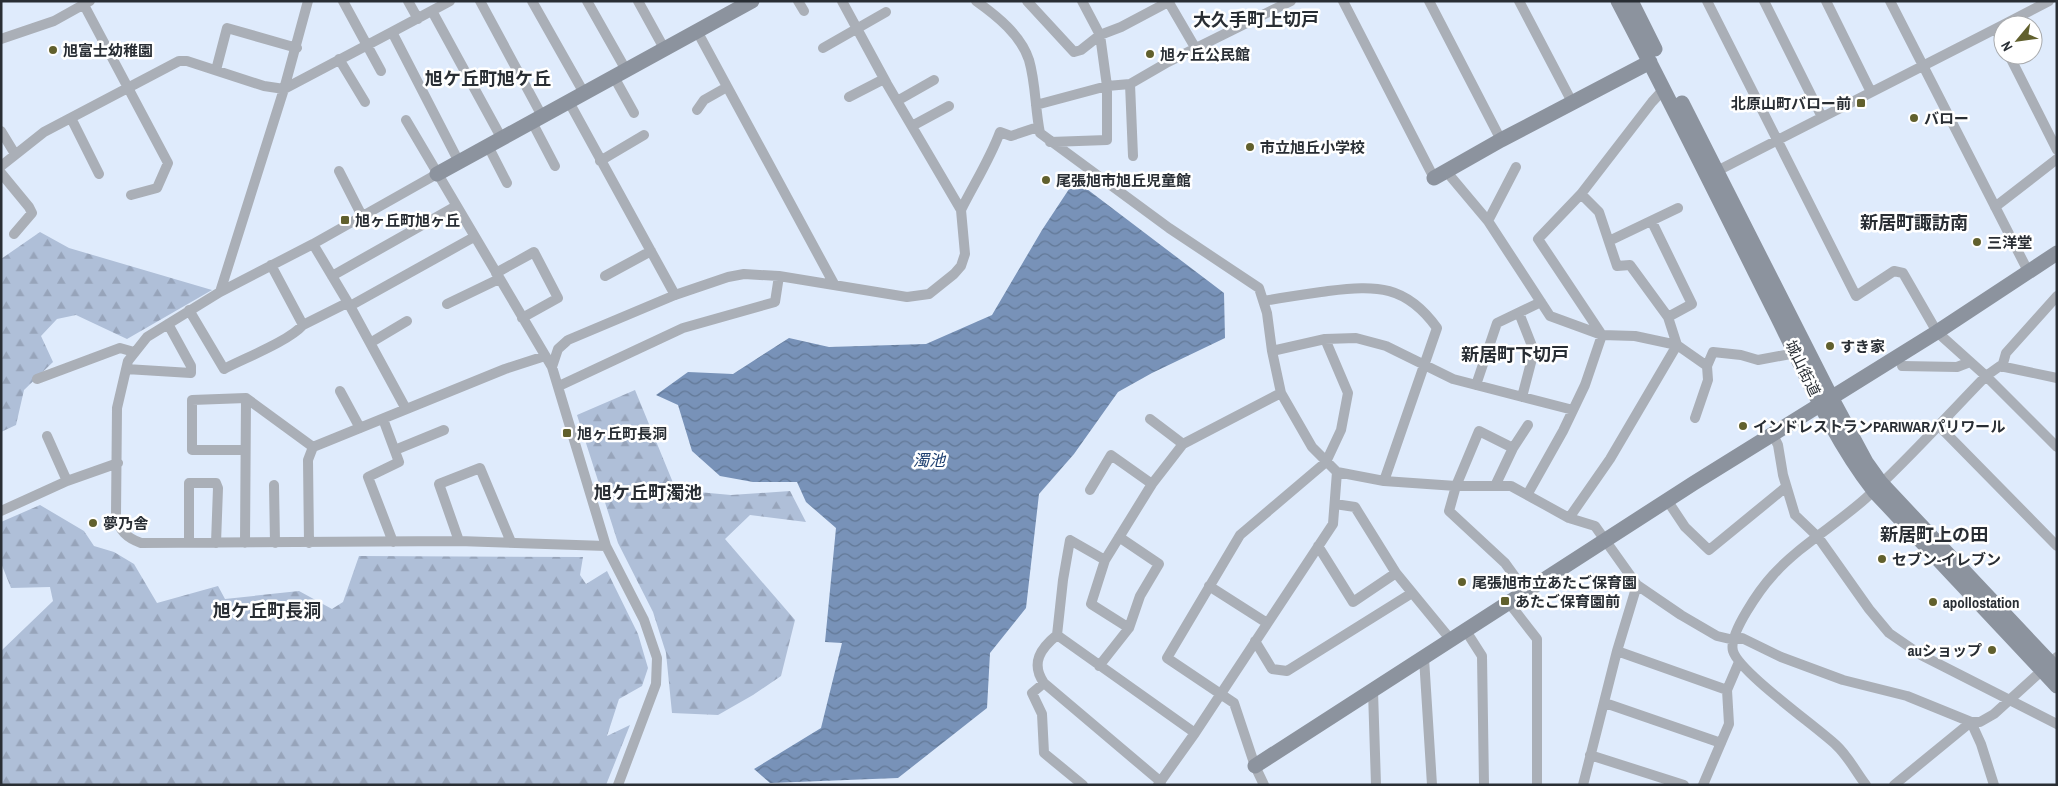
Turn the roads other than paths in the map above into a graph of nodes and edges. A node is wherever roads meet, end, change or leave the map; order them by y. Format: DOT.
graph roads {
  1 [pos="308,1"];
  2 [pos="343,1"];
  3 [pos="408,1"];
  4 [pos="450,1"];
  5 [pos="480,1"];
  6 [pos="532,1"];
  7 [pos="587,1"];
  8 [pos="638,1"];
  9 [pos="752,1"];
  10 [pos="798,1"];
  11 [pos="842,1"];
  12 [pos="976,1"];
  13 [pos="1027,1"];
  14 [pos="1082,1"];
  15 [pos="1169,1"];
  16 [pos="1291,1"];
  17 [pos="1344,1"];
  18 [pos="1429,1"];
  19 [pos="1519,1"];
  20 [pos="1618,1"];
  21 [pos="1631,1"];
  22 [pos="1707,1"];
  23 [pos="1764,1"];
  24 [pos="1826,1"];
  25 [pos="1890,1"];
  26 [pos="2049,1"];
  27 [pos="87,3"];
  28 [pos="736,5"];
  29 [pos="432,11"];
  30 [pos="804,12"];
  31 [pos="886,12"];
  32 [pos="2022,15"];
  33 [pos="418,19"];
  34 [pos="856,29"];
  35 [pos="1993,30"];
  36 [pos="697,31"];
  37 [pos="392,32"];
  38 [pos="1100,35"];
  39 [pos="1,39"];
  40 [pos="366,44"];
  41 [pos="296,48"];
  42 [pos="823,48"];
  43 [pos="1196,48"];
  44 [pos="665,50"];
  45 [pos="340,59"];
  46 [pos="1650,62"];
  47 [pos="2014,65"];
  48 [pos="1923,66"];
  49 [pos="216,70"];
  50 [pos="381,71"];
  51 [pos="620,73"];
  52 [pos="884,79"];
  53 [pos="934,80"];
  54 [pos="1130,84"];
  55 [pos="1107,86"];
  56 [pos="727,87"];
  57 [pos="129,88"];
  58 [pos="284,89"];
  59 [pos="1664,89"];
  60 [pos="584,92"];
  61 [pos="1870,92"];
  62 [pos="849,97"];
  63 [pos="897,101"];
  64 [pos="365,102"];
  65 [pos="569,102"];
  66 [pos="1572,102"];
  67 [pos="1036,105"];
  68 [pos="949,106"];
  69 [pos="697,110"];
  70 [pos="634,113"];
  71 [pos="1822,117"];
  72 [pos="71,118"];
  73 [pos="537,119"];
  74 [pos="406,120"];
  75 [pos="912,126"];
  76 [pos="1038,127"];
  77 [pos="1,131"];
  78 [pos="644,136"];
  79 [pos="502,139"];
  80 [pos="1777,139"];
  81 [pos="1501,140"];
  82 [pos="1050,142"];
  83 [pos="488,146"];
  84 [pos="2057,150"];
  85 [pos="15,154"];
  86 [pos="1133,156"];
  87 [pos="2057,159"];
  88 [pos="600,161"];
  89 [pos="459,162"];
  90 [pos="1,166"];
  91 [pos="555,166"];
  92 [pos="1516,167"];
  93 [pos="339,171"];
  94 [pos="1717,171"];
  95 [pos="1,173"];
  96 [pos="99,174"];
  97 [pos="437,174"];
  98 [pos="1440,174"];
  99 [pos="507,183"];
  100 [pos="1581,194"];
  101 [pos="131,195"];
  102 [pos="456,206"];
  103 [pos="1994,207"];
  104 [pos="1678,208"];
  105 [pos="961,210"];
  106 [pos="362,216"];
  107 [pos="1488,221"];
  108 [pos="1652,222"];
  109 [pos="14,234"];
  110 [pos="474,237"];
  111 [pos="1608,241"];
  112 [pos="313,244"];
  113 [pos="651,251"];
  114 [pos="2057,253"];
  115 [pos="271,265"];
  116 [pos="2029,273"];
  117 [pos="332,276"];
  118 [pos="497,276"];
  119 [pos="606,276"];
  120 [pos="779,276"];
  121 [pos="834,284"];
  122 [pos="220,292"];
  123 [pos="675,295"];
  124 [pos="1264,301"];
  125 [pos="1541,302"];
  126 [pos="447,304"];
  127 [pos="2055,304"];
  128 [pos="348,305"];
  129 [pos="189,310"];
  130 [pos="1519,313"];
  131 [pos="1668,317"];
  132 [pos="522,318"];
  133 [pos="407,321"];
  134 [pos="168,324"];
  135 [pos="303,325"];
  136 [pos="1937,332"];
  137 [pos="1602,335"];
  138 [pos="1325,339"];
  139 [pos="370,343"];
  140 [pos="1677,345"];
  141 [pos="1272,351"];
  142 [pos="134,352"];
  143 [pos="1796,352"];
  144 [pos="545,356"];
  145 [pos="1970,362"];
  146 [pos="1424,364"];
  147 [pos="1707,366"];
  148 [pos="1902,366"];
  149 [pos="552,367"];
  150 [pos="2002,367"];
  151 [pos="126,369"];
  152 [pos="1986,376"];
  153 [pos="2057,378"];
  154 [pos="37,380"];
  155 [pos="1476,385"];
  156 [pos="559,386"];
  157 [pos="340,391"];
  158 [pos="1281,393"];
  159 [pos="1522,397"];
  160 [pos="246,398"];
  161 [pos="1826,400"];
  162 [pos="406,409"];
  163 [pos="1573,410"];
  164 [pos="1695,418"];
  165 [pos="383,419"];
  166 [pos="1150,420"];
  167 [pos="1528,425"];
  168 [pos="1938,425"];
  169 [pos="360,428"];
  170 [pos="444,430"];
  171 [pos="1772,433"];
  172 [pos="47,436"];
  173 [pos="1183,444"];
  174 [pos="313,446"];
  175 [pos="2057,447"];
  176 [pos="1513,448"];
  177 [pos="245,450"];
  178 [pos="395,450"];
  179 [pos="1326,462"];
  180 [pos="118,463"];
  181 [pos="1337,472"];
  182 [pos="1384,481"];
  183 [pos="67,482"];
  184 [pos="1152,484"];
  185 [pos="274,485"];
  186 [pos="1456,486"];
  187 [pos="1495,486"];
  188 [pos="1786,487"];
  189 [pos="1878,487"];
  190 [pos="1090,490"];
  191 [pos="1527,495"];
  192 [pos="1667,500"];
  193 [pos="1335,504"];
  194 [pos="1,511"];
  195 [pos="1570,518"];
  196 [pos="1119,537"];
  197 [pos="1818,537"];
  198 [pos="1606,540"];
  199 [pos="459,541"];
  200 [pos="189,542"];
  201 [pos="393,542"];
  202 [pos="511,542"];
  203 [pos="216,543"];
  204 [pos="245,543"];
  205 [pos="275,543"];
  206 [pos="309,543"];
  207 [pos="606,546"];
  208 [pos="1318,546"];
  209 [pos="2057,546"];
  210 [pos="1105,560"];
  211 [pos="1396,573"];
  212 [pos="1637,585"];
  213 [pos="1209,586"];
  214 [pos="1526,592"];
  215 [pos="1412,593"];
  216 [pos="1509,603"];
  217 [pos="1267,622"];
  218 [pos="1129,628"];
  219 [pos="1466,631"];
  220 [pos="1057,635"];
  221 [pos="1451,640"];
  222 [pos="1734,640"];
  223 [pos="1255,641"];
  224 [pos="1617,651"];
  225 [pos="1424,658"];
  226 [pos="1739,662"];
  227 [pos="2052,665"];
  228 [pos="1099,666"];
  229 [pos="1044,683"];
  230 [pos="2057,686"];
  231 [pos="1727,690"];
  232 [pos="1373,691"];
  233 [pos="1221,693"];
  234 [pos="2009,700"];
  235 [pos="1605,703"];
  236 [pos="1971,722"];
  237 [pos="2057,724"];
  238 [pos="1195,733"];
  239 [pos="1721,743"];
  240 [pos="1590,755"];
  241 [pos="1255,766"];
  242 [pos="1160,784"];
  243 [pos="618,785"];
  244 [pos="1083,785"];
  245 [pos="1264,785"];
  246 [pos="1376,785"];
  247 [pos="1432,785"];
  248 [pos="1484,785"];
  249 [pos="1537,785"];
  250 [pos="1583,785"];
  251 [pos="1684,785"];
  252 [pos="1703,785"];
  253 [pos="1866,785"];
  254 [pos="1894,785"];
  255 [pos="1994,785"];
  1 -- 41 [label="street"];
  2 -- 40 [label="street"];
  3 -- 33 [label="street"];
  4 -- 29 [label="street"];
  5 -- 73 [label="street"];
  6 -- 60 [label="street"];
  7 -- 51 [label="street"];
  8 -- 44 [label="street"];
  9 -- 28 [label="street"];
  10 -- 30 [label="street"];
  11 -- 34 [label="street"];
  12 -- 67 [label="street"];
  13 -- 38 [label="street"];
  14 -- 38 [label="street"];
  15 -- 38 [label="street"];
  15 -- 43 [label="street"];
  16 -- 43 [label="street"];
  17 -- 98 [label="street"];
  18 -- 81 [label="street"];
  19 -- 66 [label="street"];
  20 -- 46 [label="street, 城山街道"];
  21 -- 94 [label="street, 城山街道"];
  22 -- 80 [label="street"];
  23 -- 71 [label="street"];
  24 -- 61 [label="street"];
  25 -- 48 [label="street"];
  26 -- 32 [label="street"];
  27 -- 39 [label="street"];
  27 -- 57 [label="street"];
  28 -- 36 [label="street"];
  29 -- 33 [label="street"];
  29 -- 79 [label="street"];
  31 -- 34 [label="street"];
  33 -- 37 [label="street"];
  34 -- 42 [label="street"];
  34 -- 52 [label="street"];
  35 -- 48 [label="street"];
  36 -- 44 [label="street"];
  36 -- 56 [label="street"];
  37 -- 40 [label="street"];
  37 -- 89 [label="street"];
  38 -- 55 [label="street"];
  40 -- 45 [label="street"];
  40 -- 50 [label="street"];
  41 -- 49 [label="street"];
  41 -- 58 [label="street"];
  43 -- 54 [label="street"];
  44 -- 51 [label="street"];
  45 -- 58 [label="street"];
  45 -- 64 [label="street"];
  46 -- 59 [label="street, 城山街道"];
  46 -- 66 [label="street"];
  47 -- 84 [label="street"];
  48 -- 61 [label="street"];
  48 -- 103 [label="street"];
  49 -- 57 [label="street"];
  49 -- 58 [label="street"];
  51 -- 60 [label="street"];
  51 -- 70 [label="street"];
  52 -- 62 [label="street"];
  52 -- 63 [label="street"];
  53 -- 63 [label="street"];
  54 -- 55 [label="street"];
  54 -- 86 [label="street"];
  55 -- 67 [label="street"];
  55 -- 82 [label="street"];
  56 -- 69 [label="street"];
  56 -- 121 [label="street"];
  57 -- 72 [label="street"];
  57 -- 101 [label="street"];
  58 -- 122 [label="street"];
  59 -- 100 [label="street"];
  59 -- 143 [label="street, 城山街道"];
  60 -- 65 [label="street"];
  61 -- 71 [label="street"];
  63 -- 75 [label="street"];
  65 -- 73 [label="street"];
  65 -- 88 [label="street"];
  66 -- 81 [label="street"];
  67 -- 76 [label="street"];
  68 -- 75 [label="street"];
  71 -- 80 [label="street"];
  72 -- 85 [label="street"];
  72 -- 96 [label="street"];
  73 -- 79 [label="street"];
  73 -- 91 [label="street"];
  74 -- 97 [label="street"];
  75 -- 105 [label="street"];
  76 -- 82 [label="street"];
  76 -- 105 [label="street"];
  77 -- 85 [label="street"];
  78 -- 88 [label="street"];
  79 -- 83 [label="street"];
  80 -- 94 [label="street"];
  80 -- 136 [label="street"];
  81 -- 98 [label="street"];
  82 -- 124 [label="street"];
  83 -- 89 [label="street"];
  83 -- 99 [label="street"];
  85 -- 90 [label="street"];
  87 -- 103 [label="street"];
  88 -- 113 [label="street"];
  89 -- 97 [label="street"];
  92 -- 107 [label="street"];
  93 -- 106 [label="street"];
  94 -- 161 [label="street, 城山街道"];
  95 -- 109 [label="street"];
  97 -- 102 [label="street"];
  97 -- 106 [label="street"];
  98 -- 107 [label="street"];
  100 -- 111 [label="street"];
  100 -- 137 [label="street"];
  102 -- 110 [label="street"];
  102 -- 117 [label="street"];
  103 -- 116 [label="street"];
  104 -- 108 [label="street"];
  105 -- 121 [label="street"];
  106 -- 112 [label="street"];
  107 -- 125 [label="street"];
  108 -- 111 [label="street"];
  108 -- 131 [label="street"];
  110 -- 118 [label="street"];
  110 -- 128 [label="street"];
  111 -- 131 [label="street"];
  112 -- 115 [label="street"];
  112 -- 117 [label="street"];
  113 -- 119 [label="street"];
  113 -- 123 [label="street"];
  114 -- 116 [label="street"];
  115 -- 122 [label="street"];
  115 -- 135 [label="street"];
  116 -- 136 [label="street"];
  117 -- 128 [label="street"];
  118 -- 126 [label="street"];
  118 -- 132 [label="street"];
  118 -- 132 [label="street"];
  120 -- 121 [label="street"];
  120 -- 123 [label="street"];
  120 -- 156 [label="street"];
  122 -- 129 [label="street"];
  123 -- 149 [label="street"];
  124 -- 141 [label="street"];
  124 -- 146 [label="street"];
  125 -- 130 [label="street"];
  125 -- 137 [label="street"];
  127 -- 150 [label="street"];
  128 -- 135 [label="street"];
  128 -- 139 [label="street"];
  129 -- 134 [label="street"];
  129 -- 135 [label="street"];
  130 -- 155 [label="street"];
  130 -- 159 [label="street"];
  131 -- 140 [label="street"];
  132 -- 144 [label="street"];
  133 -- 139 [label="street"];
  134 -- 142 [label="street"];
  134 -- 151 [label="street"];
  136 -- 145 [label="street"];
  136 -- 161 [label="street"];
  137 -- 140 [label="street"];
  137 -- 163 [label="street"];
  138 -- 141 [label="street"];
  138 -- 146 [label="street"];
  138 -- 179 [label="street"];
  139 -- 162 [label="street"];
  140 -- 147 [label="street"];
  140 -- 195 [label="street"];
  141 -- 158 [label="street"];
  142 -- 151 [label="street"];
  142 -- 154 [label="street"];
  143 -- 147 [label="street"];
  143 -- 161 [label="street, 城山街道"];
  144 -- 149 [label="street"];
  144 -- 162 [label="street"];
  145 -- 148 [label="street"];
  145 -- 152 [label="street"];
  146 -- 155 [label="street"];
  146 -- 182 [label="street"];
  147 -- 164 [label="street"];
  149 -- 156 [label="street"];
  150 -- 152 [label="street"];
  150 -- 153 [label="street"];
  151 -- 180 [label="street"];
  152 -- 168 [label="street"];
  152 -- 175 [label="street"];
  155 -- 159 [label="street"];
  156 -- 207 [label="street"];
  157 -- 169 [label="street"];
  158 -- 173 [label="street"];
  158 -- 179 [label="street"];
  159 -- 163 [label="street"];
  160 -- 174 [label="street"];
  160 -- 177 [label="street"];
  160 -- 177 [label="street"];
  161 -- 171 [label="street"];
  161 -- 189 [label="street, 城山街道"];
  162 -- 165 [label="street"];
  163 -- 191 [label="street"];
  165 -- 169 [label="street"];
  165 -- 178 [label="street"];
  166 -- 173 [label="street"];
  167 -- 176 [label="street"];
  168 -- 189 [label="street"];
  168 -- 209 [label="street"];
  169 -- 174 [label="street"];
  170 -- 178 [label="street"];
  171 -- 188 [label="street"];
  171 -- 192 [label="street"];
  172 -- 183 [label="street"];
  173 -- 184 [label="street"];
  174 -- 206 [label="street"];
  176 -- 186 [label="street"];
  176 -- 187 [label="street"];
  177 -- 204 [label="street"];
  178 -- 201 [label="street"];
  179 -- 181 [label="street"];
  179 -- 213 [label="street"];
  180 -- 183 [label="street"];
  180 -- 200 [label="street"];
  181 -- 182 [label="street"];
  181 -- 193 [label="street"];
  182 -- 186 [label="street"];
  183 -- 194 [label="street"];
  184 -- 190 [label="street"];
  184 -- 196 [label="street"];
  185 -- 205 [label="street"];
  186 -- 187 [label="street"];
  186 -- 214 [label="street"];
  187 -- 191 [label="street"];
  188 -- 192 [label="street"];
  188 -- 197 [label="street"];
  189 -- 197 [label="street"];
  189 -- 227 [label="street, 城山街道"];
  191 -- 195 [label="street"];
  192 -- 198 [label="street"];
  193 -- 208 [label="street"];
  193 -- 211 [label="street"];
  195 -- 198 [label="street"];
  196 -- 210 [label="street"];
  196 -- 218 [label="street"];
  197 -- 222 [label="street"];
  197 -- 234 [label="street"];
  198 -- 212 [label="street"];
  198 -- 214 [label="street"];
  199 -- 201 [label="street"];
  199 -- 202 [label="street"];
  199 -- 202 [label="street"];
  200 -- 203 [label="street"];
  200 -- 203 [label="street"];
  201 -- 206 [label="street"];
  202 -- 207 [label="street"];
  203 -- 204 [label="street"];
  204 -- 205 [label="street"];
  205 -- 206 [label="street"];
  207 -- 243 [label="street"];
  208 -- 211 [label="street"];
  208 -- 217 [label="street"];
  210 -- 218 [label="street"];
  210 -- 220 [label="street"];
  211 -- 215 [label="street"];
  212 -- 222 [label="street"];
  212 -- 224 [label="street"];
  213 -- 217 [label="street"];
  213 -- 233 [label="street"];
  214 -- 216 [label="street"];
  215 -- 221 [label="street"];
  215 -- 223 [label="street"];
  216 -- 219 [label="street"];
  216 -- 249 [label="street"];
  217 -- 223 [label="street"];
  218 -- 228 [label="street"];
  219 -- 221 [label="street"];
  219 -- 248 [label="street"];
  220 -- 228 [label="street"];
  220 -- 229 [label="street"];
  221 -- 225 [label="street"];
  222 -- 226 [label="street"];
  222 -- 236 [label="street"];
  223 -- 233 [label="street"];
  224 -- 231 [label="street"];
  224 -- 235 [label="street"];
  225 -- 232 [label="street"];
  225 -- 247 [label="street"];
  226 -- 231 [label="street"];
  226 -- 253 [label="street"];
  227 -- 230 [label="street, 城山街道"];
  227 -- 234 [label="street"];
  228 -- 238 [label="street"];
  229 -- 242 [label="street"];
  229 -- 244 [label="street"];
  231 -- 239 [label="street"];
  232 -- 241 [label="street"];
  232 -- 246 [label="street"];
  233 -- 238 [label="street"];
  233 -- 241 [label="street"];
  234 -- 236 [label="street"];
  234 -- 237 [label="street"];
  235 -- 239 [label="street"];
  235 -- 240 [label="street"];
  236 -- 254 [label="street"];
  236 -- 255 [label="street"];
  238 -- 242 [label="street"];
  239 -- 252 [label="street"];
  240 -- 250 [label="street"];
  240 -- 251 [label="street"];
  241 -- 245 [label="street"];
}
